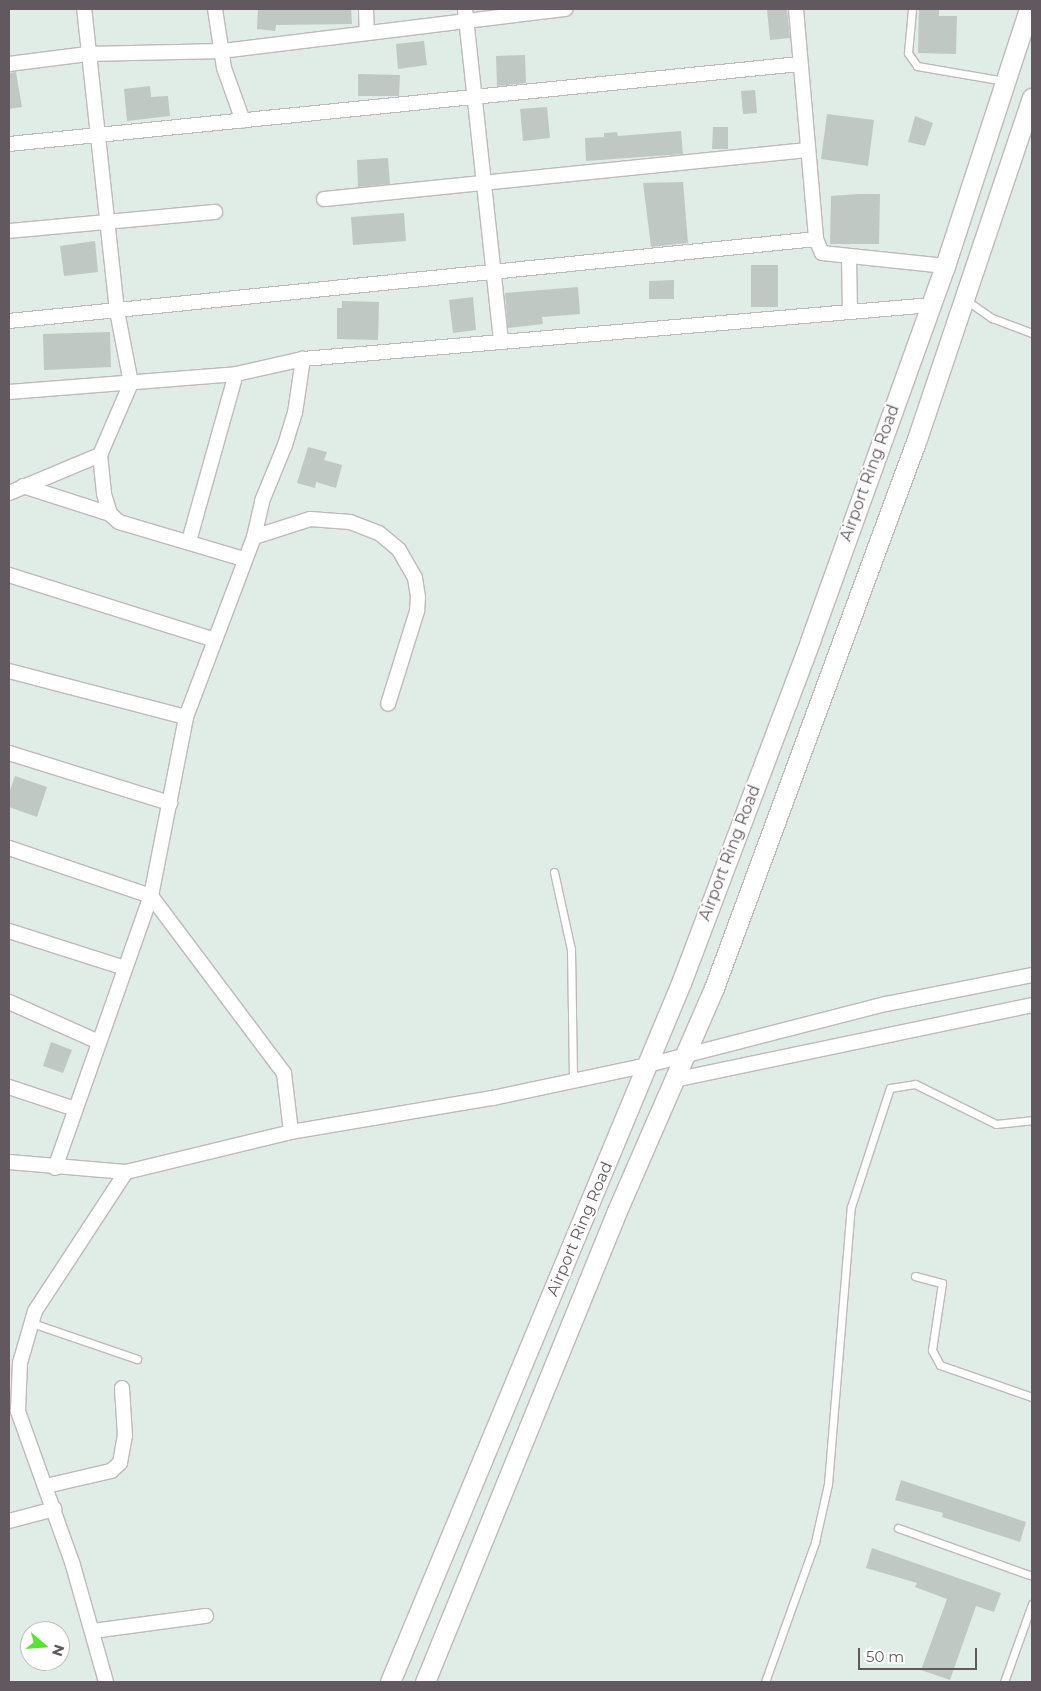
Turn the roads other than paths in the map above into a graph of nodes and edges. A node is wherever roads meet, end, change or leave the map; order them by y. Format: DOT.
graph roads {
  1 [pos="84,9"];
  2 [pos="215,9"];
  3 [pos="366,9"];
  4 [pos="565,9"];
  5 [pos="796,9"];
  6 [pos="912,9"];
  7 [pos="1029,9"];
  8 [pos="466,15"];
  9 [pos="367,32"];
  10 [pos="222,51"];
  11 [pos="87,54"];
  12 [pos="9,64"];
  13 [pos="800,64"];
  14 [pos="1006,81"];
  15 [pos="476,96"];
  16 [pos="1032,98"];
  17 [pos="243,121"];
  18 [pos="99,136"];
  19 [pos="9,144"];
  20 [pos="808,150"];
  21 [pos="484,184"];
  22 [pos="324,199"];
  23 [pos="215,212"];
  24 [pos="106,223"];
  25 [pos="9,232"];
  26 [pos="816,239"];
  27 [pos="850,256"];
  28 [pos="945,266"];
  29 [pos="493,274"];
  30 [pos="965,299"];
  31 [pos="931,305"];
  32 [pos="850,310"];
  33 [pos="117,311"];
  34 [pos="9,321"];
  35 [pos="1032,333"];
  36 [pos="501,340"];
  37 [pos="302,359"];
  38 [pos="236,374"];
  39 [pos="131,383"];
  40 [pos="10,396"];
  41 [pos="100,455"];
  42 [pos="23,486"];
  43 [pos="9,493"];
  44 [pos="110,514"];
  45 [pos="254,537"];
  46 [pos="189,542"];
  47 [pos="244,559"];
  48 [pos="9,575"];
  49 [pos="215,640"];
  50 [pos="9,671"];
  51 [pos="388,704"];
  52 [pos="186,717"];
  53 [pos="9,753"];
  54 [pos="170,803"];
  55 [pos="9,848"];
  56 [pos="554,872"];
  57 [pos="151,896"];
  58 [pos="9,931"];
  59 [pos="125,968"];
  60 [pos="1032,975"];
  61 [pos="9,1002"];
  62 [pos="1032,1005"];
  63 [pos="99,1042"];
  64 [pos="686,1054"];
  65 [pos="648,1065"];
  66 [pos="674,1080"];
  67 [pos="573,1081"];
  68 [pos="9,1086"];
  69 [pos="75,1110"];
  70 [pos="1032,1120"];
  71 [pos="291,1132"];
  72 [pos="9,1162"];
  73 [pos="55,1168"];
  74 [pos="126,1172"];
  75 [pos="915,1276"];
  76 [pos="32,1323"];
  77 [pos="137,1359"];
  78 [pos="122,1388"];
  79 [pos="1032,1397"];
  80 [pos="13,1410"];
  81 [pos="46,1486"];
  82 [pos="54,1509"];
  83 [pos="9,1521"];
  84 [pos="898,1528"];
  85 [pos="1032,1576"];
  86 [pos="1032,1604"];
  87 [pos="206,1616"];
  88 [pos="93,1631"];
  89 [pos="106,1682"];
  90 [pos="390,1682"];
  91 [pos="425,1682"];
  92 [pos="765,1682"];
  93 [pos="1004,1682"];
  1 -- 11 [label="street"];
  2 -- 10 [label="street"];
  3 -- 9 [label="street"];
  4 -- 8 [label="street"];
  5 -- 13 [label="street"];
  6 -- 14 [label="lane"];
  7 -- 14 [label="main road, Airport Ring Road"];
  8 -- 9 [label="street"];
  8 -- 15 [label="street"];
  9 -- 10 [label="street"];
  10 -- 11 [label="street"];
  10 -- 17 [label="street"];
  11 -- 12 [label="street"];
  11 -- 18 [label="street"];
  13 -- 15 [label="street"];
  13 -- 20 [label="street"];
  14 -- 28 [label="main road, Airport Ring Road"];
  15 -- 17 [label="street"];
  15 -- 21 [label="street"];
  16 -- 30 [label="main road, Airport Ring Road"];
  17 -- 18 [label="street"];
  18 -- 19 [label="street"];
  18 -- 24 [label="street"];
  20 -- 21 [label="street"];
  20 -- 26 [label="street"];
  21 -- 22 [label="street"];
  21 -- 29 [label="street"];
  23 -- 24 [label="street"];
  24 -- 25 [label="street"];
  24 -- 33 [label="street"];
  26 -- 27 [label="street"];
  26 -- 29 [label="street"];
  27 -- 28 [label="street"];
  27 -- 32 [label="street"];
  28 -- 31 [label="main road, Airport Ring Road"];
  29 -- 33 [label="street"];
  29 -- 36 [label="street"];
  30 -- 35 [label="lane"];
  30 -- 64 [label="main road, Airport Ring Road"];
  31 -- 32 [label="street"];
  31 -- 65 [label="main road, Airport Ring Road"];
  32 -- 36 [label="street"];
  33 -- 34 [label="street"];
  33 -- 39 [label="street"];
  36 -- 37 [label="street"];
  37 -- 38 [label="street"];
  37 -- 45 [label="street"];
  38 -- 39 [label="street"];
  38 -- 46 [label="street"];
  39 -- 40 [label="street"];
  39 -- 41 [label="street"];
  41 -- 42 [label="street"];
  41 -- 44 [label="street"];
  42 -- 43 [label="street"];
  42 -- 44 [label="street"];
  44 -- 46 [label="street"];
  45 -- 47 [label="street"];
  45 -- 51 [label="street"];
  46 -- 47 [label="street"];
  47 -- 49 [label="street"];
  48 -- 49 [label="street"];
  49 -- 52 [label="street"];
  50 -- 52 [label="street"];
  52 -- 54 [label="street"];
  53 -- 54 [label="street"];
  54 -- 57 [label="street"];
  55 -- 57 [label="street"];
  56 -- 67 [label="lane"];
  57 -- 59 [label="street"];
  57 -- 71 [label="street"];
  58 -- 59 [label="street"];
  59 -- 63 [label="street"];
  60 -- 64 [label="street"];
  61 -- 63 [label="street"];
  62 -- 66 [label="street"];
  63 -- 69 [label="street"];
  64 -- 65 [label="street"];
  64 -- 66 [label="main road, Airport Ring Road"];
  65 -- 67 [label="street"];
  65 -- 90 [label="main road, Airport Ring Road"];
  66 -- 91 [label="main road, Airport Ring Road"];
  67 -- 71 [label="street"];
  68 -- 69 [label="street"];
  69 -- 73 [label="street"];
  70 -- 92 [label="lane"];
  71 -- 74 [label="street"];
  72 -- 73 [label="street"];
  73 -- 74 [label="street"];
  74 -- 76 [label="street"];
  75 -- 79 [label="lane"];
  76 -- 77 [label="lane"];
  76 -- 80 [label="street"];
  78 -- 81 [label="street"];
  80 -- 81 [label="street"];
  81 -- 82 [label="street"];
  82 -- 83 [label="street"];
  82 -- 88 [label="street"];
  84 -- 85 [label="lane"];
  86 -- 93 [label="lane"];
  87 -- 88 [label="street"];
  88 -- 89 [label="street"];
}
